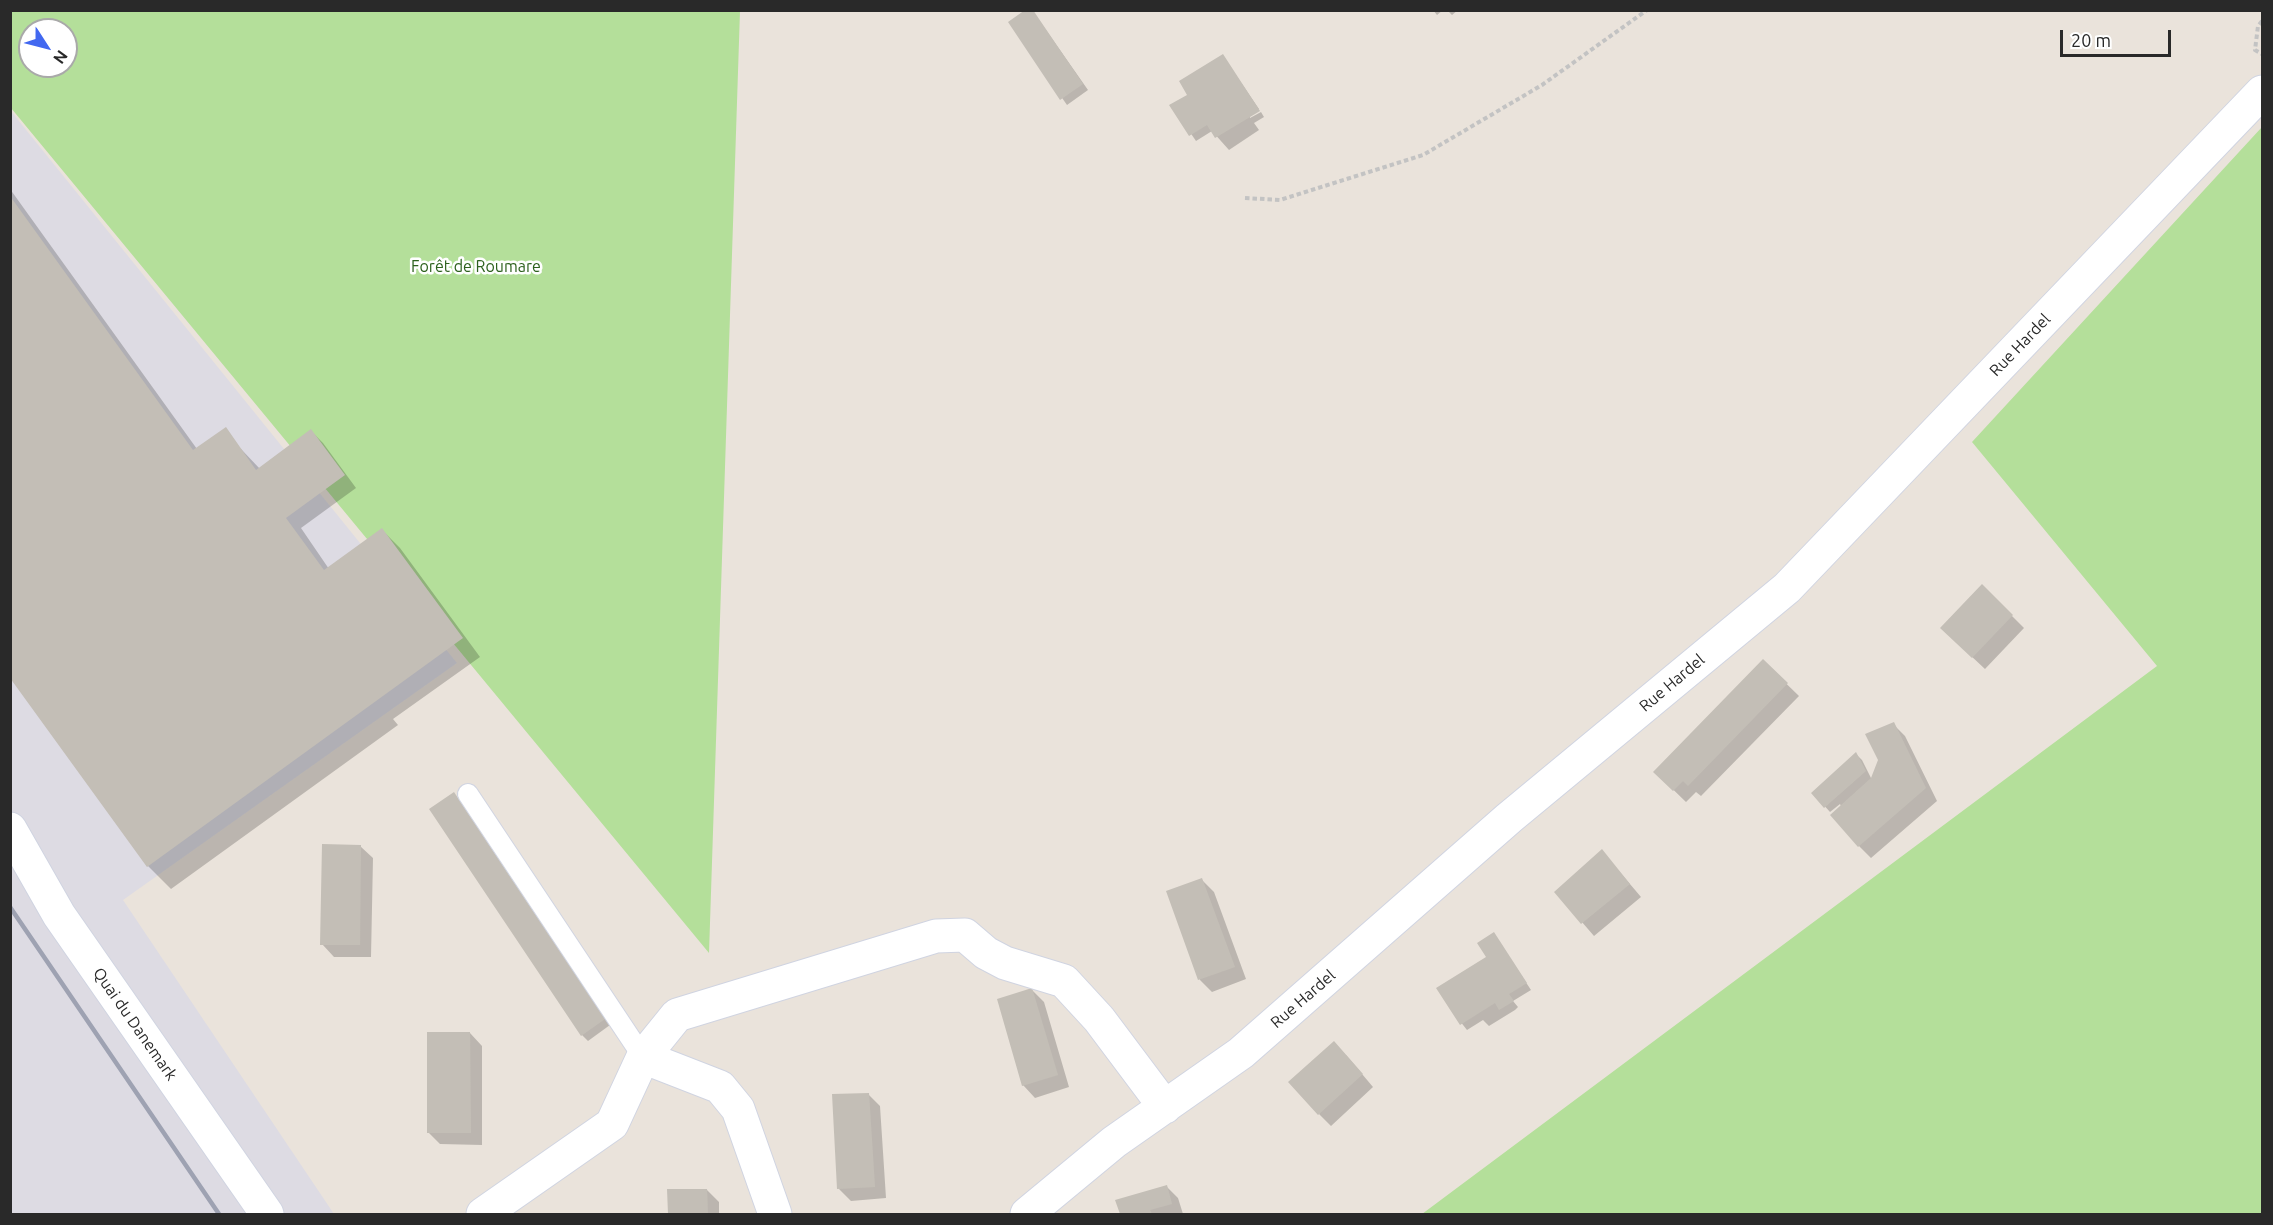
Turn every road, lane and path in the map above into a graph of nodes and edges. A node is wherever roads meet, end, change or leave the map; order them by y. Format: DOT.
graph roads {
  1 [pos="1647,10"];
  2 [pos="2262,21"];
  3 [pos="2262,54"];
  4 [pos="2262,92"];
  5 [pos="1245,198"];
  6 [pos="468,794"];
  7 [pos="10,829"];
  8 [pos="643,1057"];
  9 [pos="1165,1107"];
  10 [pos="267,1215"];
  11 [pos="483,1215"];
  12 [pos="775,1215"];
  13 [pos="1027,1215"];
  1 -- 5 [label="path"];
  2 -- 3 [label="path"];
  4 -- 9 [label="street, Rue Hardel"];
  6 -- 8 [label="lane"];
  7 -- 10 [label="street, Quai du Danemark"];
  8 -- 9 [label="street"];
  8 -- 11 [label="street"];
  8 -- 12 [label="street"];
  9 -- 13 [label="street, Rue Hardel"];
}
